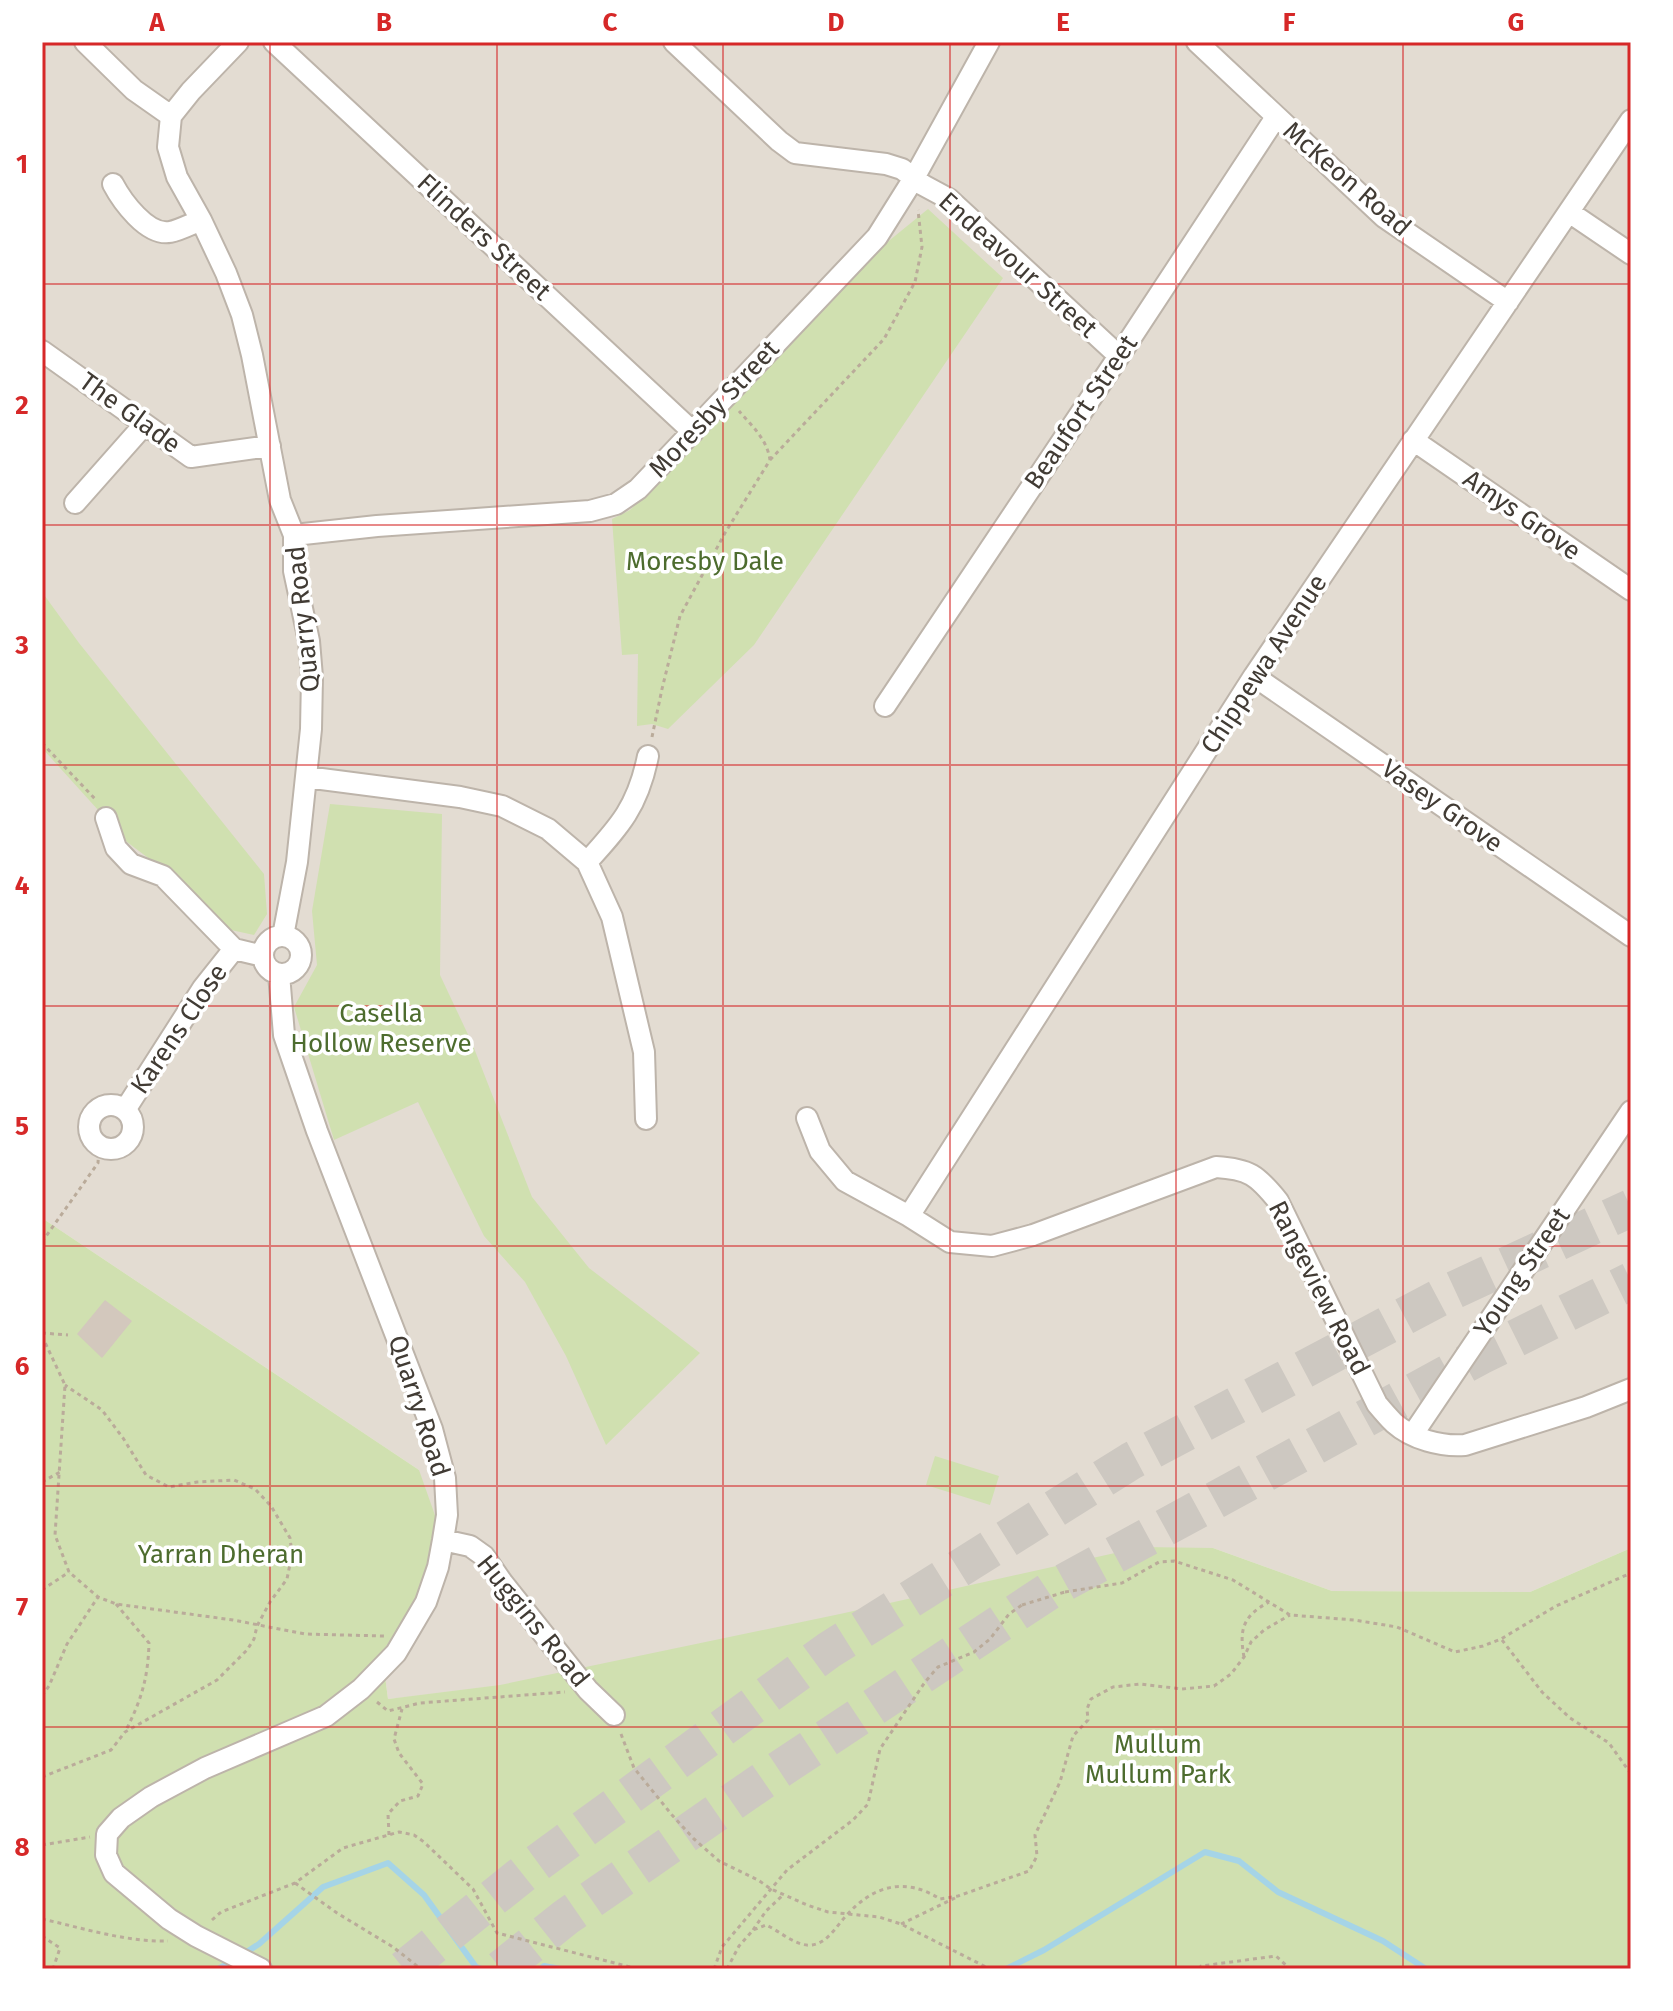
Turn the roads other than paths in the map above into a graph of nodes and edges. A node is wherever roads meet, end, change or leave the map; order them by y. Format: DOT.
graph roads {
  1 [pos="85,42"];
  2 [pos="238,42"];
  3 [pos="274,42"];
  4 [pos="674,42"];
  5 [pos="989,42"];
  6 [pos="1197,42"];
  7 [pos="171,116"];
  8 [pos="1276,117"];
  9 [pos="1631,120"];
  10 [pos="914,178"];
  11 [pos="113,184"];
  12 [pos="1569,212"];
  13 [pos="201,220"];
  14 [pos="1631,254"];
  15 [pos="1508,302"];
  16 [pos="42,351"];
  17 [pos="1119,356"];
  18 [pos="144,425"];
  19 [pos="693,432"];
  20 [pos="1413,440"];
  21 [pos="270,446"];
  22 [pos="75,503"];
  23 [pos="294,535"];
  24 [pos="1631,590"];
  25 [pos="1254,676"];
  26 [pos="885,706"];
  27 [pos="648,756"];
  28 [pos="306,777"];
  29 [pos="106,818"];
  30 [pos="587,862"];
  31 [pos="283,936"];
  32 [pos="1631,936"];
  33 [pos="234,949"];
  34 [pos="263,956"];
  35 [pos="279,974"];
  36 [pos="125,1110"];
  37 [pos="1631,1111"];
  38 [pos="807,1118"];
  39 [pos="646,1119"];
  40 [pos="909,1216"];
  41 [pos="1631,1389"];
  42 [pos="1413,1434"];
  43 [pos="443,1540"];
  44 [pos="614,1715"];
  45 [pos="256,1967"];
  1 -- 7 [label="street"];
  2 -- 7 [label="street"];
  3 -- 19 [label="street, Flinders Street"];
  4 -- 10 [label="street, Endeavour Street"];
  5 -- 10 [label="street, Moresby Street"];
  6 -- 8 [label="street, McKeon Road"];
  7 -- 13 [label="street, Quarry Road"];
  8 -- 15 [label="street, McKeon Road"];
  8 -- 17 [label="street, Beaufort Street"];
  9 -- 12 [label="street, Chippewa Avenue"];
  10 -- 17 [label="street, Endeavour Street"];
  10 -- 19 [label="street, Moresby Street"];
  11 -- 13 [label="street"];
  12 -- 14 [label="street"];
  12 -- 15 [label="street, Chippewa Avenue"];
  13 -- 21 [label="street, Quarry Road"];
  15 -- 20 [label="street, Chippewa Avenue"];
  16 -- 18 [label="street, The Glade"];
  17 -- 26 [label="street, Beaufort Street"];
  18 -- 21 [label="street, The Glade"];
  18 -- 22 [label="street"];
  19 -- 23 [label="street, Moresby Street"];
  20 -- 24 [label="street, Amys Grove"];
  20 -- 25 [label="street, Chippewa Avenue"];
  21 -- 23 [label="street, Quarry Road"];
  23 -- 28 [label="street, Quarry Road"];
  25 -- 32 [label="street, Vasey Grove"];
  25 -- 40 [label="street, Chippewa Avenue"];
  27 -- 30 [label="street"];
  28 -- 30 [label="street"];
  28 -- 31 [label="street, Quarry Road"];
  29 -- 33 [label="street"];
  30 -- 39 [label="street"];
  31 -- 34 [label="street"];
  31 -- 35 [label="street"];
  33 -- 34 [label="street"];
  33 -- 36 [label="street, Karens Close"];
  34 -- 35 [label="street"];
  35 -- 43 [label="street, Quarry Road"];
  36 -- 36 [label="street, Karens Close"];
  37 -- 42 [label="street, Young Street"];
  38 -- 40 [label="street, Rangeview Road"];
  40 -- 42 [label="street, Rangeview Road"];
  41 -- 42 [label="street, Rangeview Road"];
  43 -- 44 [label="street, Huggins Road"];
  43 -- 45 [label="street, Quarry Road"];
}
